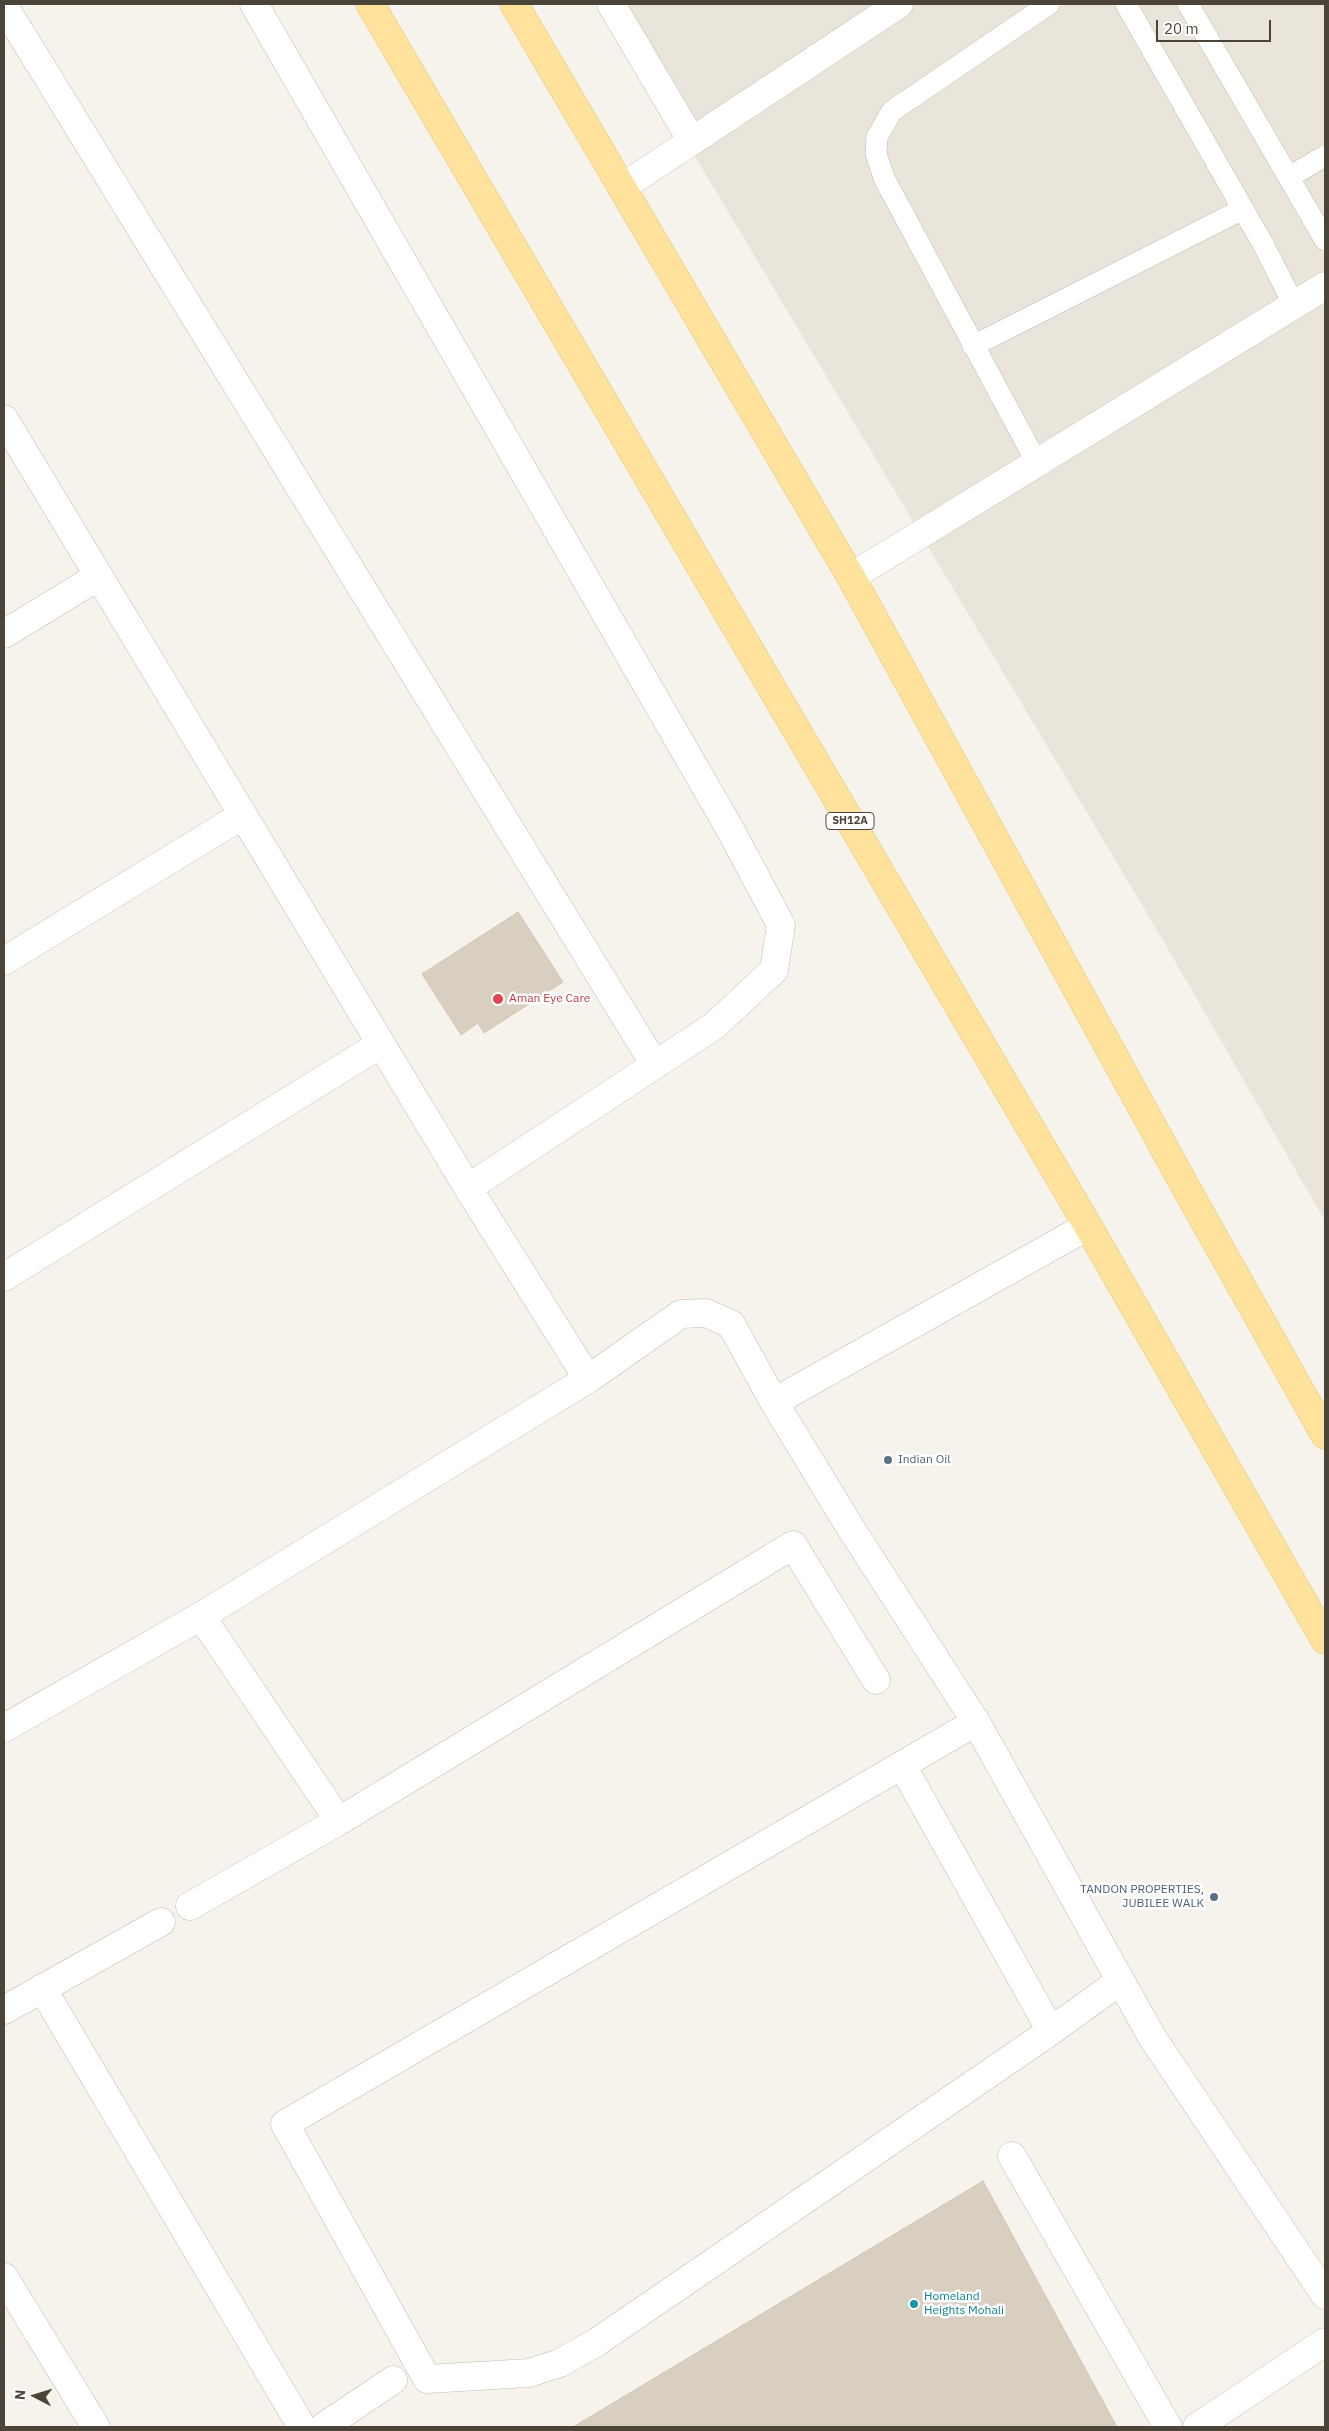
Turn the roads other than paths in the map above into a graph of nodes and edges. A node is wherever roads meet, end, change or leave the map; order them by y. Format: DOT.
graph roads {
  1 [pos="254,4"];
  2 [pos="370,4"];
  3 [pos="514,4"];
  4 [pos="611,4"];
  5 [pos="899,4"];
  6 [pos="1049,4"];
  7 [pos="1126,4"];
  8 [pos="1188,4"];
  9 [pos="4,6"];
  10 [pos="692,141"];
  11 [pos="1325,156"];
  12 [pos="1289,177"];
  13 [pos="624,186"];
  14 [pos="1243,209"];
  15 [pos="1325,240"];
  16 [pos="1325,286"];
  17 [pos="1294,305"];
  18 [pos="973,346"];
  19 [pos="4,419"];
  20 [pos="1037,463"];
  21 [pos="99,576"];
  22 [pos="851,577"];
  23 [pos="4,634"];
  24 [pos="243,815"];
  25 [pos="4,961"];
  26 [pos="381,1044"];
  27 [pos="655,1065"];
  28 [pos="468,1188"];
  29 [pos="1088,1226"];
  30 [pos="4,1277"];
  31 [pos="588,1379"];
  32 [pos="774,1402"];
  33 [pos="1325,1435"];
  34 [pos="201,1616"];
  35 [pos="1325,1640"];
  36 [pos="876,1680"];
  37 [pos="976,1722"];
  38 [pos="4,1728"];
  39 [pos="902,1765"];
  40 [pos="339,1821"];
  41 [pos="190,1906"];
  42 [pos="161,1922"];
  43 [pos="1120,1981"];
  44 [pos="42,1988"];
  45 [pos="4,2010"];
  46 [pos="1062,2024"];
  47 [pos="1012,2156"];
  48 [pos="4,2277"];
  49 [pos="1325,2295"];
  50 [pos="1325,2342"];
  51 [pos="393,2380"];
  52 [pos="96,2427"];
  53 [pos="302,2427"];
  54 [pos="323,2427"];
  55 [pos="1168,2427"];
  56 [pos="1197,2427"];
  1 -- 27 [label="street"];
  2 -- 29 [label="main road, SH12A"];
  3 -- 13 [label="main road"];
  4 -- 10 [label="street"];
  5 -- 10 [label="street"];
  6 -- 18 [label="lane"];
  7 -- 14 [label="lane"];
  8 -- 12 [label="lane"];
  9 -- 27 [label="street"];
  10 -- 13 [label="street"];
  11 -- 12 [label="lane"];
  12 -- 15 [label="lane"];
  13 -- 22 [label="main road"];
  14 -- 17 [label="lane"];
  14 -- 18 [label="lane"];
  16 -- 17 [label="street"];
  17 -- 20 [label="street"];
  18 -- 20 [label="lane"];
  19 -- 21 [label="street"];
  20 -- 22 [label="street"];
  21 -- 23 [label="street"];
  21 -- 24 [label="street"];
  22 -- 33 [label="main road"];
  24 -- 25 [label="street"];
  24 -- 26 [label="street"];
  26 -- 28 [label="street"];
  26 -- 30 [label="street"];
  27 -- 28 [label="street"];
  28 -- 31 [label="street"];
  29 -- 32 [label="street"];
  29 -- 35 [label="main road, SH12A"];
  31 -- 32 [label="street"];
  31 -- 34 [label="street"];
  32 -- 37 [label="street"];
  34 -- 38 [label="street"];
  34 -- 40 [label="street"];
  36 -- 40 [label="street"];
  37 -- 39 [label="street"];
  37 -- 43 [label="street"];
  39 -- 46 [label="street"];
  39 -- 46 [label="street"];
  40 -- 41 [label="street"];
  42 -- 44 [label="street"];
  43 -- 46 [label="street"];
  43 -- 49 [label="street"];
  44 -- 45 [label="street"];
  44 -- 53 [label="street"];
  47 -- 55 [label="street"];
  48 -- 52 [label="street"];
  50 -- 56 [label="street"];
  51 -- 54 [label="street"];
}
